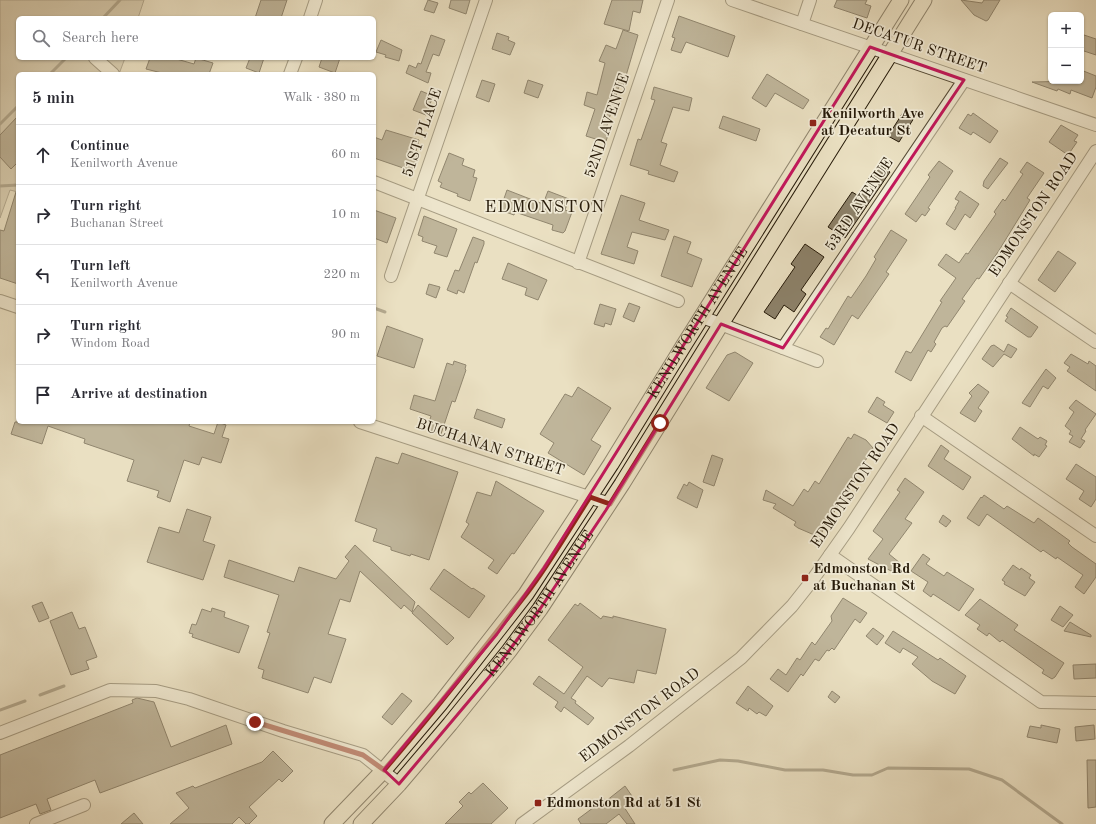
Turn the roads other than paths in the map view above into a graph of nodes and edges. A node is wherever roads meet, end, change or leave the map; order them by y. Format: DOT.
graph roads {
  1 [pos="316,0"];
  2 [pos="486,0"];
  3 [pos="668,0"];
  4 [pos="732,0"];
  5 [pos="810,0"];
  6 [pos="901,0"];
  7 [pos="924,0"];
  8 [pos="311,16"];
  9 [pos="802,24"];
  10 [pos="870,47"];
  11 [pos="890,54"];
  12 [pos="98,60"];
  13 [pos="295,60"];
  14 [pos="111,72"];
  15 [pos="291,72"];
  16 [pos="964,80"];
  17 [pos="1096,125"];
  18 [pos="1096,151"];
  19 [pos="376,183"];
  20 [pos="417,198"];
  21 [pos="578,263"];
  22 [pos="391,276"];
  23 [pos="1009,283"];
  24 [pos="0,301"];
  25 [pos="678,301"];
  26 [pos="16,306"];
  27 [pos="702,317"];
  28 [pos="721,324"];
  29 [pos="1096,342"];
  30 [pos="783,348"];
  31 [pos="817,361"];
  32 [pos="921,416"];
  33 [pos="366,424"];
  34 [pos="590,497"];
  35 [pos="610,504"];
  36 [pos="1096,536"];
  37 [pos="830,555"];
  38 [pos="1096,703"];
  39 [pos="0,733"];
  40 [pos="384,770"];
  41 [pos="399,784"];
  42 [pos="84,804"];
  43 [pos="525,823"];
  44 [pos="36,824"];
  45 [pos="332,824"];
  46 [pos="361,824"];
  1 -- 8 [label="street"];
  2 -- 20 [label="street, 51ST PLACE"];
  3 -- 21 [label="street, 52ND AVENUE"];
  4 -- 9 [label="street, DECATUR STREET"];
  5 -- 9 [label="street"];
  6 -- 10 [label="main road, KENILWORTH AVENUE"];
  7 -- 11 [label="main road, KENILWORTH AVENUE"];
  9 -- 10 [label="street, DECATUR STREET"];
  10 -- 11 [label="street, DECATUR STREET"];
  10 -- 27 [label="main road, KENILWORTH AVENUE"];
  11 -- 16 [label="street, DECATUR STREET"];
  11 -- 28 [label="main road, KENILWORTH AVENUE"];
  12 -- 14 [label="street"];
  13 -- 15 [label="street"];
  16 -- 17 [label="street, DECATUR STREET"];
  16 -- 30 [label="street, 53RD AVENUE"];
  18 -- 23 [label="street, EDMONSTON ROAD"];
  19 -- 20 [label="street"];
  20 -- 21 [label="street"];
  20 -- 22 [label="street, 51ST PLACE"];
  21 -- 25 [label="street"];
  23 -- 29 [label="street"];
  23 -- 32 [label="street, EDMONSTON ROAD"];
  24 -- 26 [label="street"];
  27 -- 28 [label="street"];
  27 -- 34 [label="main road, KENILWORTH AVENUE"];
  28 -- 30 [label="street"];
  28 -- 35 [label="main road, KENILWORTH AVENUE"];
  30 -- 31 [label="street"];
  32 -- 36 [label="street"];
  32 -- 37 [label="street, EDMONSTON ROAD"];
  33 -- 34 [label="street, BUCHANAN STREET"];
  34 -- 35 [label="street, BUCHANAN STREET"];
  34 -- 40 [label="main road, KENILWORTH AVENUE"];
  35 -- 41 [label="main road, KENILWORTH AVENUE"];
  37 -- 38 [label="street"];
  37 -- 43 [label="street, EDMONSTON ROAD"];
  39 -- 40 [label="street"];
  40 -- 41 [label="street"];
  40 -- 45 [label="main road, KENILWORTH AVENUE"];
  41 -- 46 [label="main road, KENILWORTH AVENUE"];
  42 -- 44 [label="street"];
}
